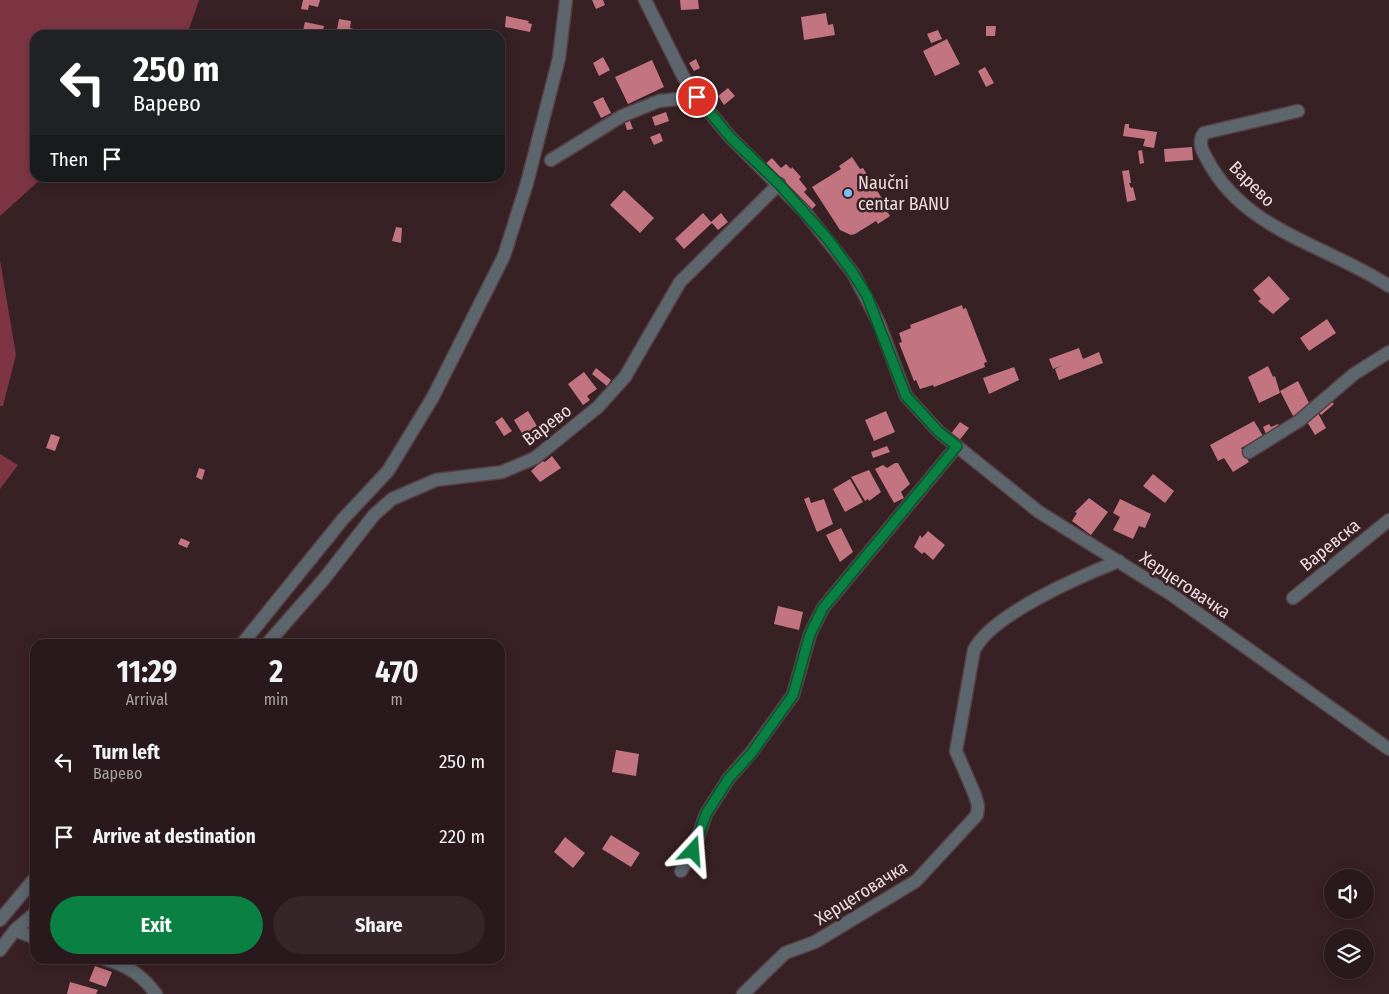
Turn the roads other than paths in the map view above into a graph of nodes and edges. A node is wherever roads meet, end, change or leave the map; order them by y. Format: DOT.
graph roads {
  1 [pos="566,0"];
  2 [pos="645,0"];
  3 [pos="697,97"];
  4 [pos="1298,111"];
  5 [pos="551,160"];
  6 [pos="779,184"];
  7 [pos="1389,286"];
  8 [pos="1389,352"];
  9 [pos="957,446"];
  10 [pos="1249,452"];
  11 [pos="362,499"];
  12 [pos="374,515"];
  13 [pos="1389,520"];
  14 [pos="1119,561"];
  15 [pos="1293,598"];
  16 [pos="246,639"];
  17 [pos="271,639"];
  18 [pos="1389,749"];
  19 [pos="681,870"];
  20 [pos="30,883"];
  21 [pos="5,906"];
  22 [pos="30,917"];
  23 [pos="0,920"];
  24 [pos="15,930"];
  25 [pos="30,936"];
  26 [pos="0,950"];
  27 [pos="122,964"];
  28 [pos="156,994"];
  29 [pos="743,994"];
  1 -- 11 [label="street"];
  2 -- 3 [label="street"];
  3 -- 5 [label="street"];
  3 -- 6 [label="street"];
  4 -- 7 [label="street, Варево"];
  6 -- 9 [label="street"];
  6 -- 12 [label="street, Варево"];
  8 -- 10 [label="street"];
  9 -- 14 [label="street"];
  9 -- 19 [label="street"];
  11 -- 12 [label="street"];
  11 -- 16 [label="street"];
  12 -- 17 [label="street, Варево"];
  13 -- 15 [label="street, Варевска"];
  14 -- 18 [label="street, Херцеговачка"];
  14 -- 29 [label="street, Херцеговачка"];
  20 -- 21 [label="street"];
  21 -- 23 [label="street"];
  22 -- 24 [label="street"];
  24 -- 25 [label="street"];
  24 -- 26 [label="street"];
  27 -- 28 [label="street"];
}
